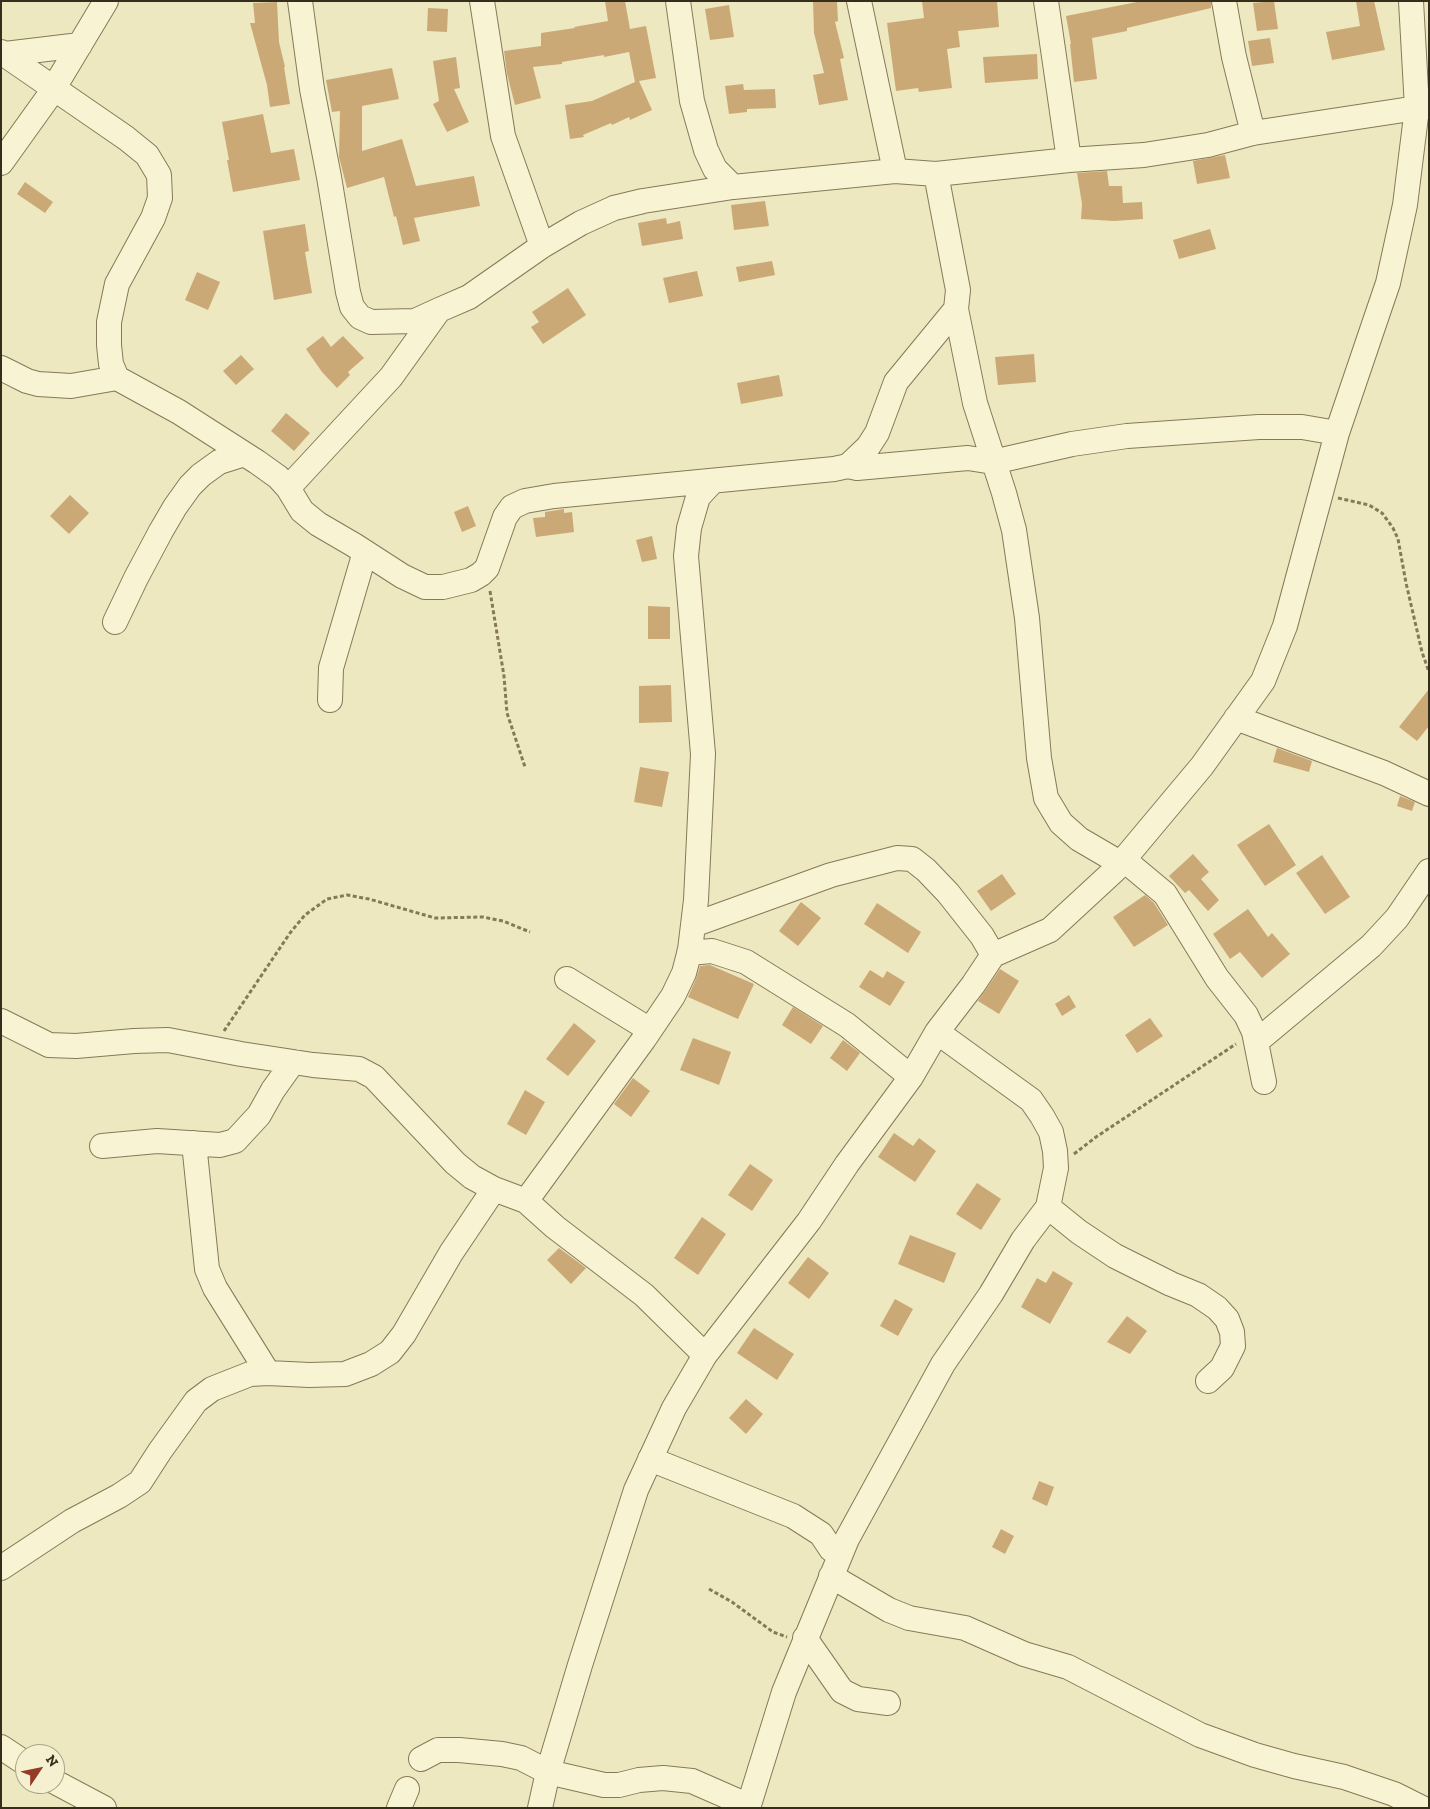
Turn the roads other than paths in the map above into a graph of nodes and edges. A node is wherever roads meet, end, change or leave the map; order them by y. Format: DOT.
graph roads {
  1 [pos="106,1"];
  2 [pos="300,1"];
  3 [pos="482,1"];
  4 [pos="678,1"];
  5 [pos="859,1"];
  6 [pos="1046,1"];
  7 [pos="1224,1"];
  8 [pos="1411,1"];
  9 [pos="80,45"];
  10 [pos="3,53"];
  11 [pos="54,88"];
  12 [pos="1423,108"];
  13 [pos="1253,133"];
  14 [pos="1069,160"];
  15 [pos="1,163"];
  16 [pos="895,171"];
  17 [pos="936,174"];
  18 [pos="733,187"];
  19 [pos="542,246"];
  20 [pos="439,310"];
  21 [pos="956,310"];
  22 [pos="1,368"];
  23 [pos="117,378"];
  24 [pos="1337,433"];
  25 [pos="244,454"];
  26 [pos="993,462"];
  27 [pos="848,466"];
  28 [pos="712,482"];
  29 [pos="288,488"];
  30 [pos="365,552"];
  31 [pos="114,622"];
  32 [pos="330,700"];
  33 [pos="1236,718"];
  34 [pos="1429,794"];
  35 [pos="1121,861"];
  36 [pos="1429,871"];
  37 [pos="692,925"];
  38 [pos="689,953"];
  39 [pos="993,954"];
  40 [pos="567,979"];
  41 [pos="1,1021"];
  42 [pos="650,1030"];
  43 [pos="937,1032"];
  44 [pos="1255,1037"];
  45 [pos="293,1062"];
  46 [pos="911,1077"];
  47 [pos="1264,1082"];
  48 [pos="194,1143"];
  49 [pos="102,1146"];
  50 [pos="494,1190"];
  51 [pos="526,1201"];
  52 [pos="1048,1207"];
  53 [pos="705,1355"];
  54 [pos="268,1372"];
  55 [pos="1208,1381"];
  56 [pos="650,1459"];
  57 [pos="835,1566"];
  58 [pos="1,1568"];
  59 [pos="804,1641"];
  60 [pos="888,1703"];
  61 [pos="1,1747"];
  62 [pos="15,1756"];
  63 [pos="421,1759"];
  64 [pos="548,1772"];
  65 [pos="65,1787"];
  66 [pos="748,1807"];
  67 [pos="104,1808"];
  68 [pos="540,1808"];
  69 [pos="1422,1808"];
  1 -- 9 [label="street"];
  2 -- 20 [label="street"];
  3 -- 19 [label="street"];
  4 -- 18 [label="street"];
  5 -- 16 [label="street"];
  6 -- 14 [label="street"];
  7 -- 13 [label="street"];
  8 -- 12 [label="street"];
  9 -- 10 [label="street"];
  9 -- 11 [label="street"];
  10 -- 11 [label="street"];
  11 -- 15 [label="street"];
  11 -- 23 [label="street"];
  12 -- 13 [label="street"];
  12 -- 24 [label="street"];
  13 -- 14 [label="street"];
  14 -- 17 [label="street"];
  16 -- 17 [label="street"];
  16 -- 18 [label="street"];
  17 -- 21 [label="street"];
  18 -- 19 [label="street"];
  19 -- 20 [label="street"];
  20 -- 29 [label="street"];
  21 -- 26 [label="street"];
  21 -- 27 [label="street"];
  22 -- 23 [label="street"];
  23 -- 25 [label="street"];
  24 -- 26 [label="street"];
  24 -- 33 [label="street"];
  25 -- 29 [label="street"];
  25 -- 31 [label="street"];
  26 -- 27 [label="street"];
  26 -- 35 [label="street"];
  27 -- 28 [label="street"];
  28 -- 30 [label="street"];
  28 -- 37 [label="street"];
  29 -- 30 [label="street"];
  30 -- 32 [label="street"];
  33 -- 34 [label="street"];
  33 -- 35 [label="street"];
  35 -- 39 [label="street"];
  35 -- 44 [label="street"];
  36 -- 44 [label="street"];
  37 -- 38 [label="street"];
  37 -- 39 [label="street"];
  38 -- 42 [label="street"];
  38 -- 46 [label="street"];
  39 -- 43 [label="street"];
  40 -- 42 [label="street"];
  41 -- 45 [label="street"];
  42 -- 51 [label="street"];
  43 -- 46 [label="street"];
  43 -- 52 [label="street"];
  44 -- 47 [label="street"];
  45 -- 48 [label="street"];
  45 -- 50 [label="street"];
  46 -- 53 [label="street"];
  48 -- 49 [label="street"];
  48 -- 54 [label="street"];
  50 -- 51 [label="street"];
  50 -- 54 [label="street"];
  51 -- 53 [label="street"];
  52 -- 55 [label="street"];
  52 -- 57 [label="street"];
  53 -- 56 [label="street"];
  54 -- 58 [label="street"];
  56 -- 57 [label="street"];
  56 -- 64 [label="street"];
  57 -- 59 [label="street"];
  57 -- 69 [label="street"];
  59 -- 60 [label="street"];
  59 -- 66 [label="street"];
  61 -- 62 [label="street"];
  63 -- 64 [label="street"];
  64 -- 66 [label="street"];
  64 -- 68 [label="street"];
  65 -- 67 [label="street"];
}
